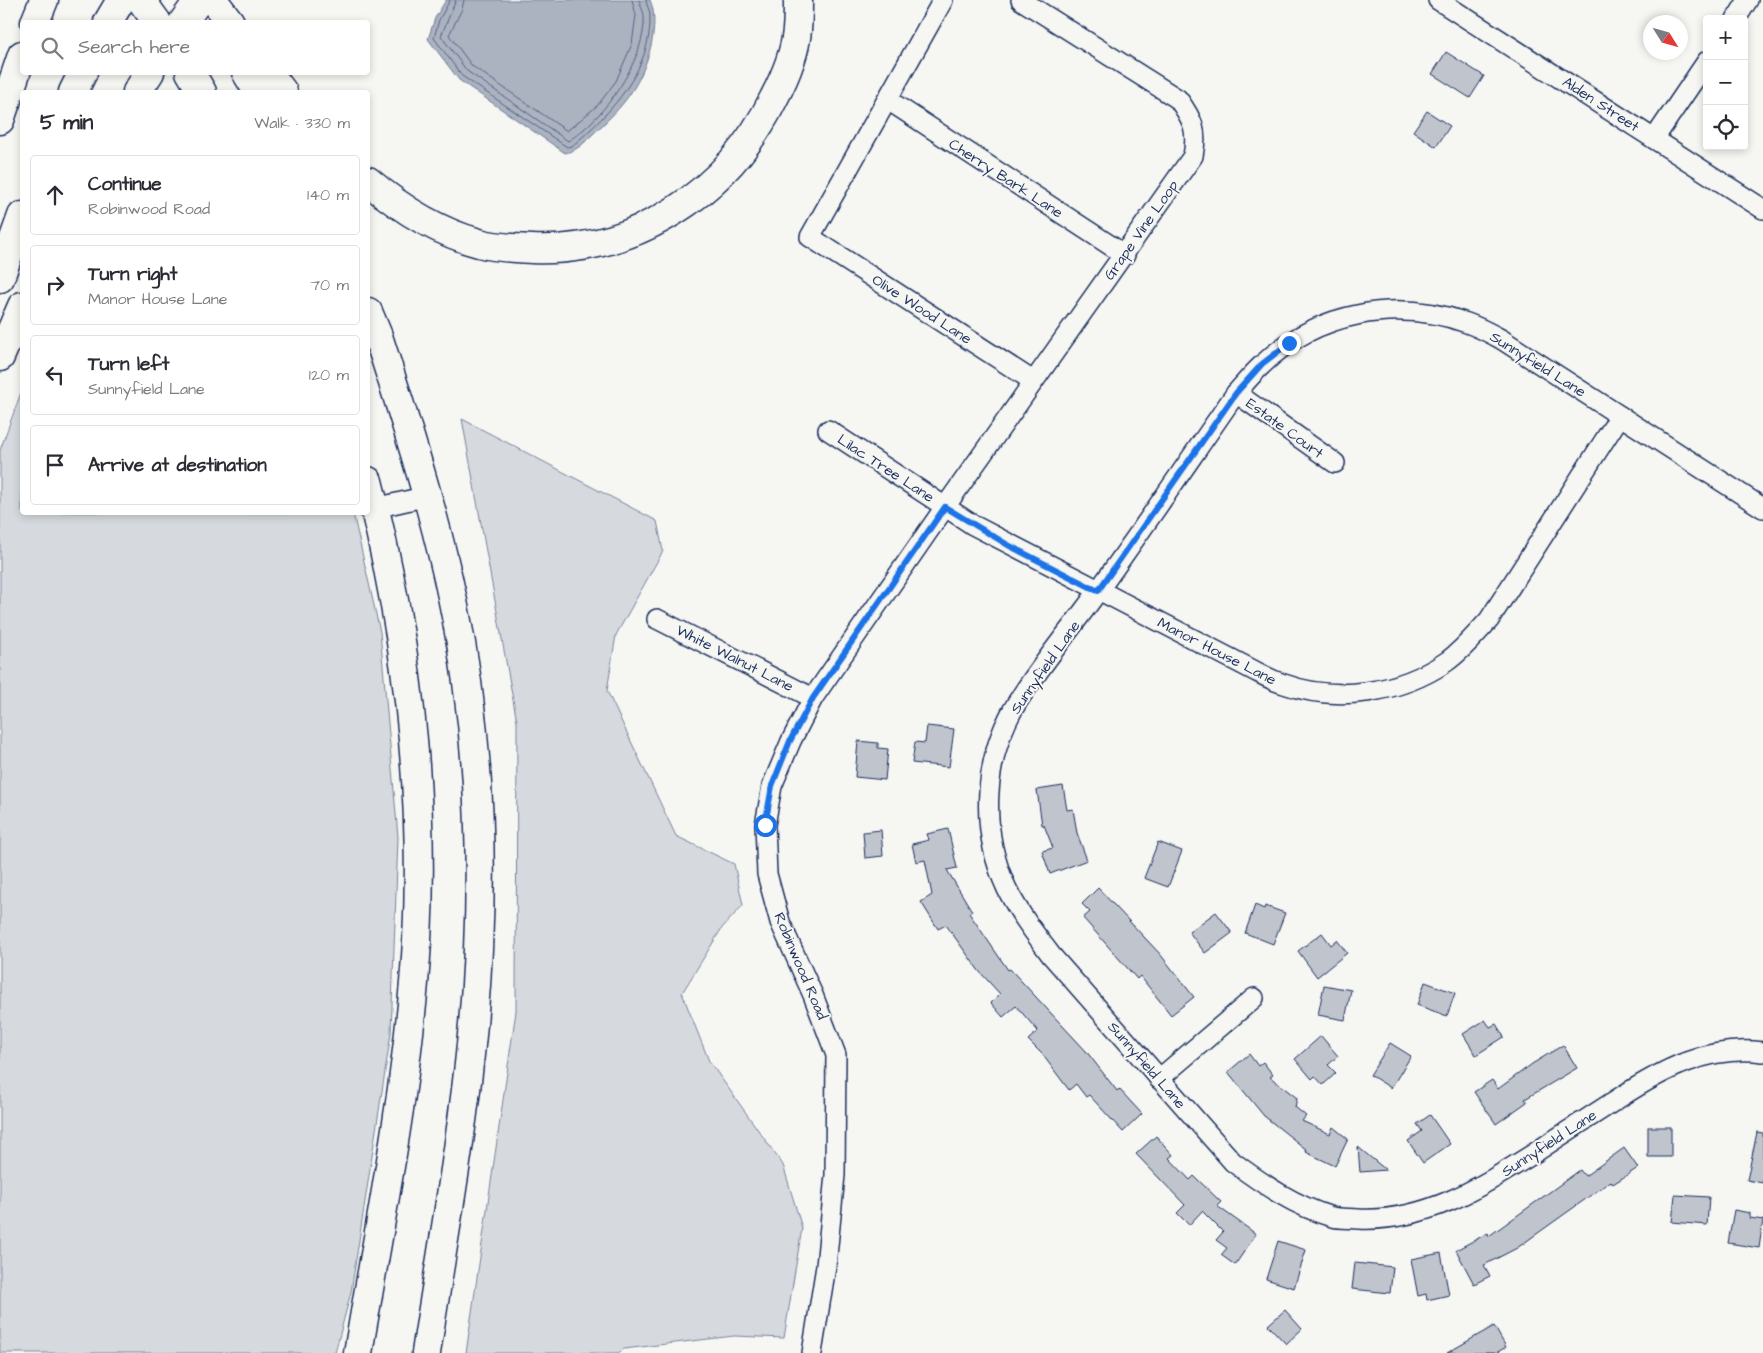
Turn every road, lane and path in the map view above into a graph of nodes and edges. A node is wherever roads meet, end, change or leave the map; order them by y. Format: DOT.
graph roads {
  1 [pos="44,0"];
  2 [pos="121,0"];
  3 [pos="141,0"];
  4 [pos="200,0"];
  5 [pos="213,0"];
  6 [pos="798,0"];
  7 [pos="943,0"];
  8 [pos="1021,0"];
  9 [pos="1438,0"];
  10 [pos="1748,0"];
  11 [pos="1739,15"];
  12 [pos="37,20"];
  13 [pos="109,20"];
  14 [pos="156,20"];
  15 [pos="184,20"];
  16 [pos="214,20"];
  17 [pos="228,20"];
  18 [pos="20,61"];
  19 [pos="1703,67"];
  20 [pos="82,75"];
  21 [pos="192,75"];
  22 [pos="248,75"];
  23 [pos="270,75"];
  24 [pos="74,90"];
  25 [pos="201,90"];
  26 [pos="257,90"];
  27 [pos="282,90"];
  28 [pos="888,100"];
  29 [pos="0,120"];
  30 [pos="1654,139"];
  31 [pos="370,182"];
  32 [pos="1763,209"];
  33 [pos="20,222"];
  34 [pos="1124,254"];
  35 [pos="0,278"];
  36 [pos="20,311"];
  37 [pos="370,317"];
  38 [pos="0,357"];
  39 [pos="1033,381"];
  40 [pos="1236,393"];
  41 [pos="1620,416"];
  42 [pos="828,430"];
  43 [pos="1335,463"];
  44 [pos="370,490"];
  45 [pos="428,496"];
  46 [pos="945,507"];
  47 [pos="374,508"];
  48 [pos="1763,508"];
  49 [pos="1098,591"];
  50 [pos="657,619"];
  51 [pos="813,698"];
  52 [pos="1254,998"];
  53 [pos="1763,1052"];
  54 [pos="1159,1079"];
  55 [pos="382,1208"];
  56 [pos="349,1353"];
  57 [pos="358,1353"];
  58 [pos="426,1353"];
  59 [pos="812,1353"];
  1 -- 12 [label="highway"];
  2 -- 13 [label="highway"];
  3 -- 14 [label="highway"];
  4 -- 15 [label="highway"];
  4 -- 16 [label="highway"];
  5 -- 17 [label="highway"];
  6 -- 31 [label="highway"];
  7 -- 28 [label="street"];
  8 -- 34 [label="street, Grape Vine Loop"];
  9 -- 30 [label="street, Alden Street"];
  10 -- 11 [label="street"];
  18 -- 29 [label="highway"];
  19 -- 30 [label="street"];
  20 -- 24 [label="highway"];
  21 -- 25 [label="highway"];
  22 -- 26 [label="highway"];
  23 -- 27 [label="highway"];
  28 -- 34 [label="street, Cherry Bark Lane"];
  28 -- 39 [label="street, Olive Wood Lane"];
  30 -- 32 [label="street, Alden Street"];
  33 -- 35 [label="highway"];
  34 -- 39 [label="street, Grape Vine Loop"];
  36 -- 38 [label="highway"];
  37 -- 45 [label="highway"];
  39 -- 46 [label="street, Grape Vine Loop"];
  40 -- 41 [label="street, Sunnyfield Lane"];
  40 -- 43 [label="street, Estate Court"];
  40 -- 49 [label="street, Sunnyfield Lane"];
  41 -- 48 [label="street, Sunnyfield Lane"];
  41 -- 49 [label="street, Manor House Lane"];
  42 -- 46 [label="street, Lilac Tree Lane"];
  44 -- 47 [label="highway"];
  45 -- 47 [label="street"];
  45 -- 58 [label="highway"];
  46 -- 49 [label="street, Manor House Lane"];
  46 -- 51 [label="street, Robinwood Road"];
  47 -- 55 [label="highway"];
  49 -- 54 [label="street, Sunnyfield Lane"];
  50 -- 51 [label="street, White Walnut Lane"];
  51 -- 59 [label="street, Robinwood Road"];
  52 -- 54 [label="street"];
  53 -- 54 [label="street, Sunnyfield Lane"];
  55 -- 56 [label="highway"];
  55 -- 57 [label="highway"];
}
